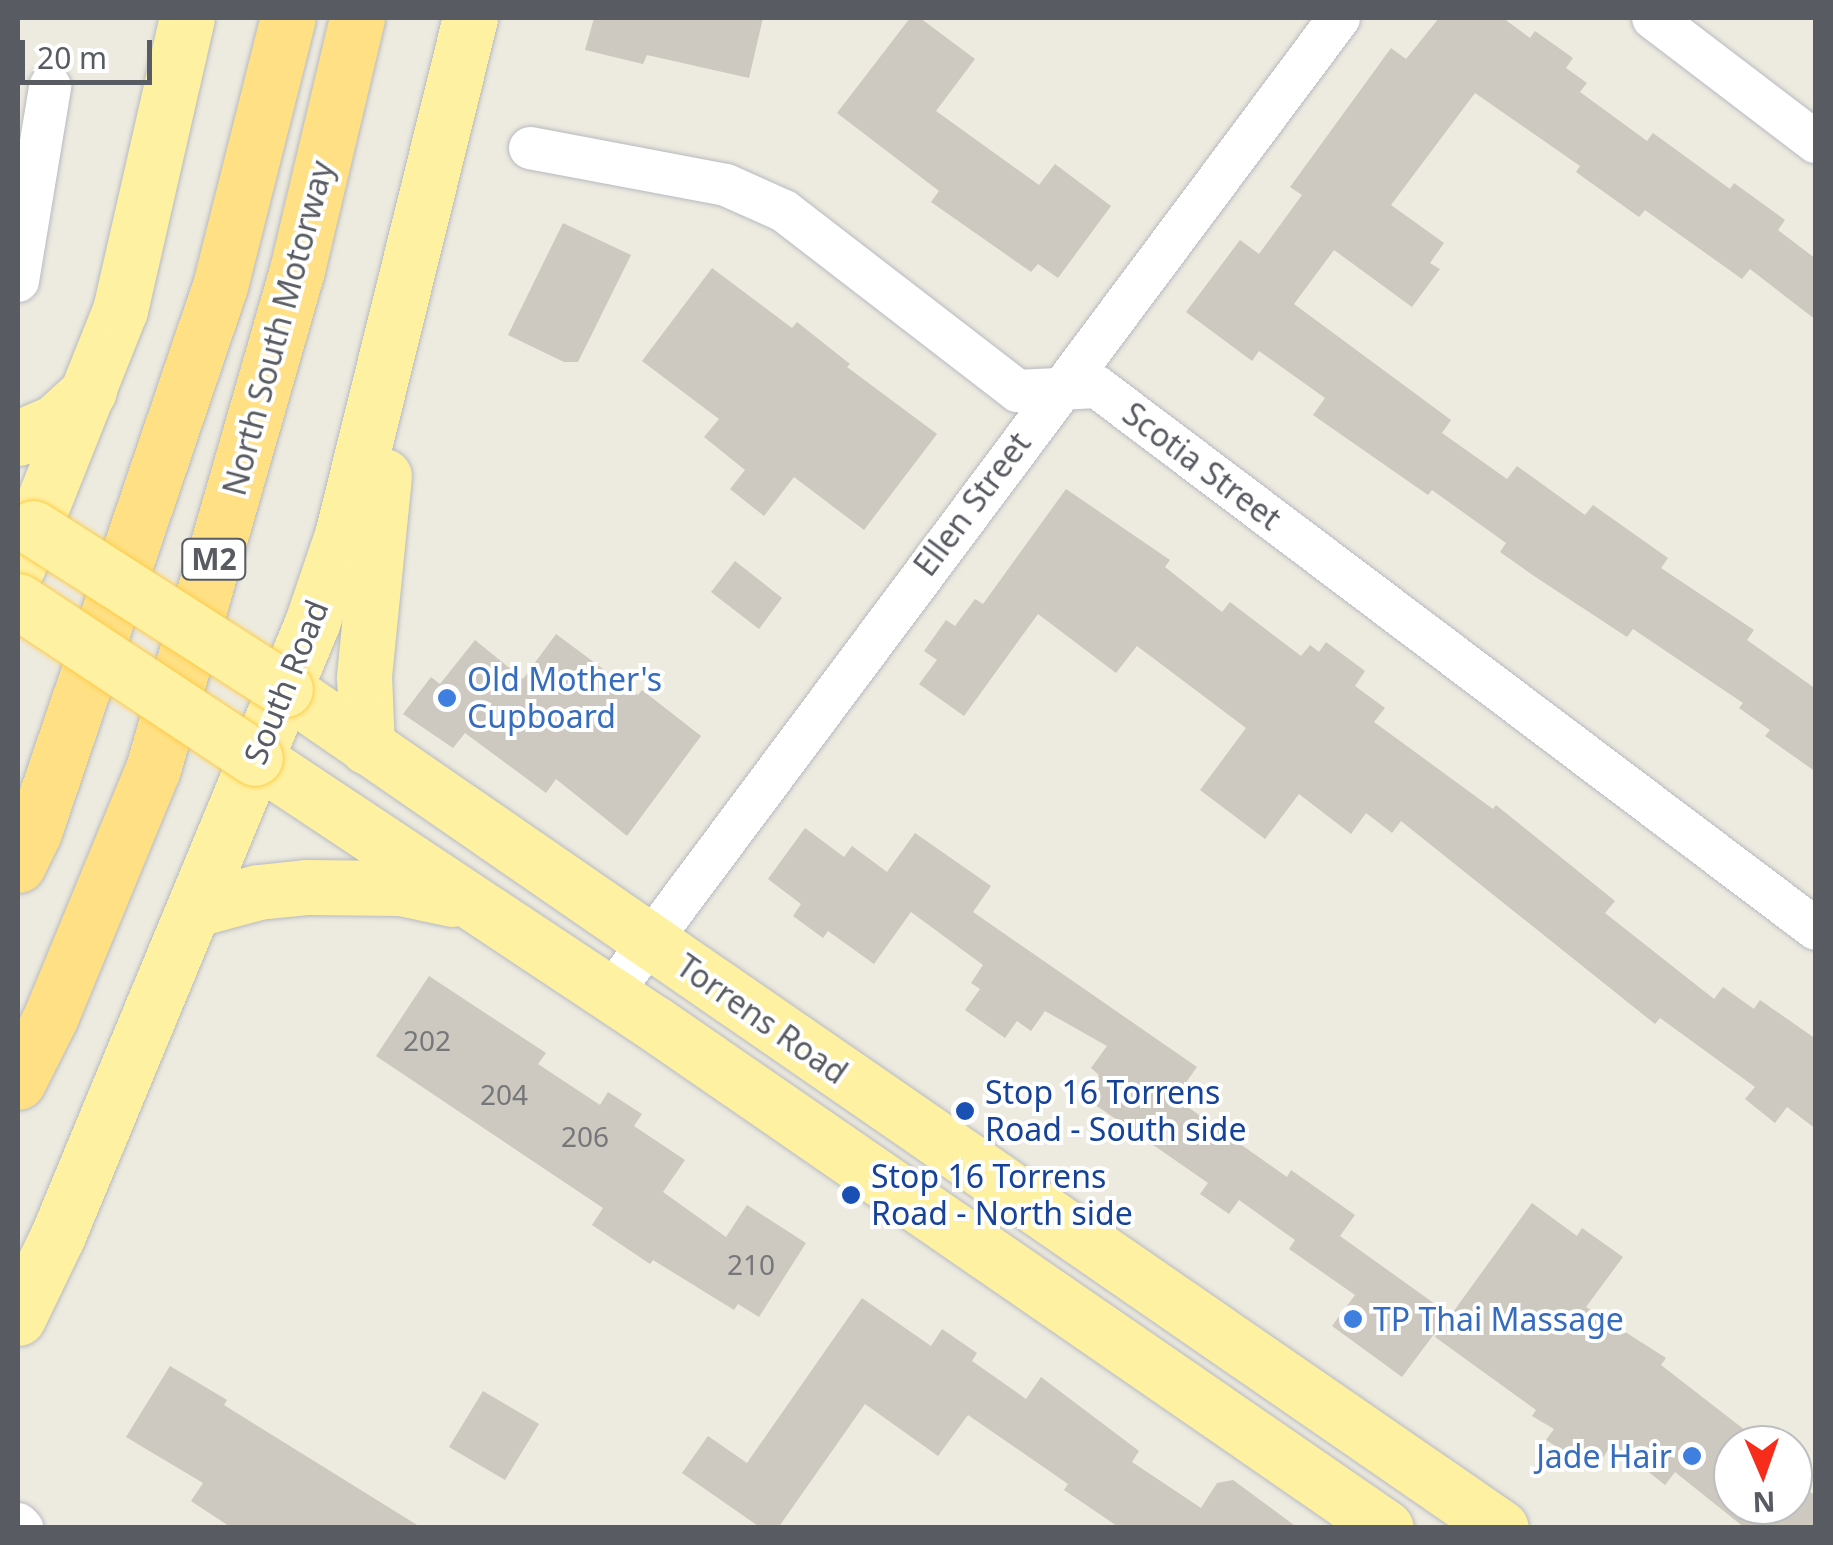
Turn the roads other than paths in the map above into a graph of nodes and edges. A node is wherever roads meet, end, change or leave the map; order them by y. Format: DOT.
graph roads {
  1 [pos="187,18"];
  2 [pos="288,18"];
  3 [pos="357,18"];
  4 [pos="470,18"];
  5 [pos="1339,18"];
  6 [pos="1654,18"];
  7 [pos="50,87"];
  8 [pos="1816,142"];
  9 [pos="530,148"];
  10 [pos="18,281"];
  11 [pos="384,363"];
  12 [pos="1058,389"];
  13 [pos="90,390"];
  14 [pos="18,438"];
  15 [pos="23,537"];
  16 [pos="18,601"];
  17 [pos="285,689"];
  18 [pos="367,747"];
  19 [pos="255,758"];
  20 [pos="18,865"];
  21 [pos="475,904"];
  22 [pos="196,909"];
  23 [pos="1816,929"];
  24 [pos="649,941"];
  25 [pos="610,994"];
  26 [pos="18,1082"];
  27 [pos="18,1318"];
  28 [pos="1386,1528"];
  29 [pos="1501,1528"];
  1 -- 13 [label="main road"];
  2 -- 20 [label="highway, North South Motorway / M2"];
  3 -- 26 [label="highway, North South Motorway / M2"];
  4 -- 11 [label="main road, South Road"];
  5 -- 12 [label="street, Ellen Street"];
  6 -- 8 [label="street"];
  7 -- 10 [label="street"];
  9 -- 12 [label="street, Scotia Street"];
  11 -- 17 [label="main road, South Road"];
  11 -- 18 [label="main road"];
  12 -- 23 [label="street, Scotia Street"];
  12 -- 24 [label="street, Ellen Street"];
  13 -- 14 [label="main road"];
  13 -- 15 [label="main road"];
  15 -- 17 [label="main road, Torrens Road, bridge"];
  16 -- 19 [label="main road, Torrens Road, bridge"];
  17 -- 18 [label="main road, Torrens Road"];
  17 -- 19 [label="main road, South Road"];
  18 -- 24 [label="main road, Torrens Road"];
  19 -- 21 [label="main road, Torrens Road"];
  19 -- 22 [label="main road, South Road"];
  21 -- 22 [label="main road"];
  21 -- 25 [label="main road, Torrens Road"];
  22 -- 27 [label="main road, South Road"];
  24 -- 25 [label="street, Ellen Street"];
  24 -- 29 [label="main road, Torrens Road"];
  25 -- 28 [label="main road, Torrens Road"];
}
